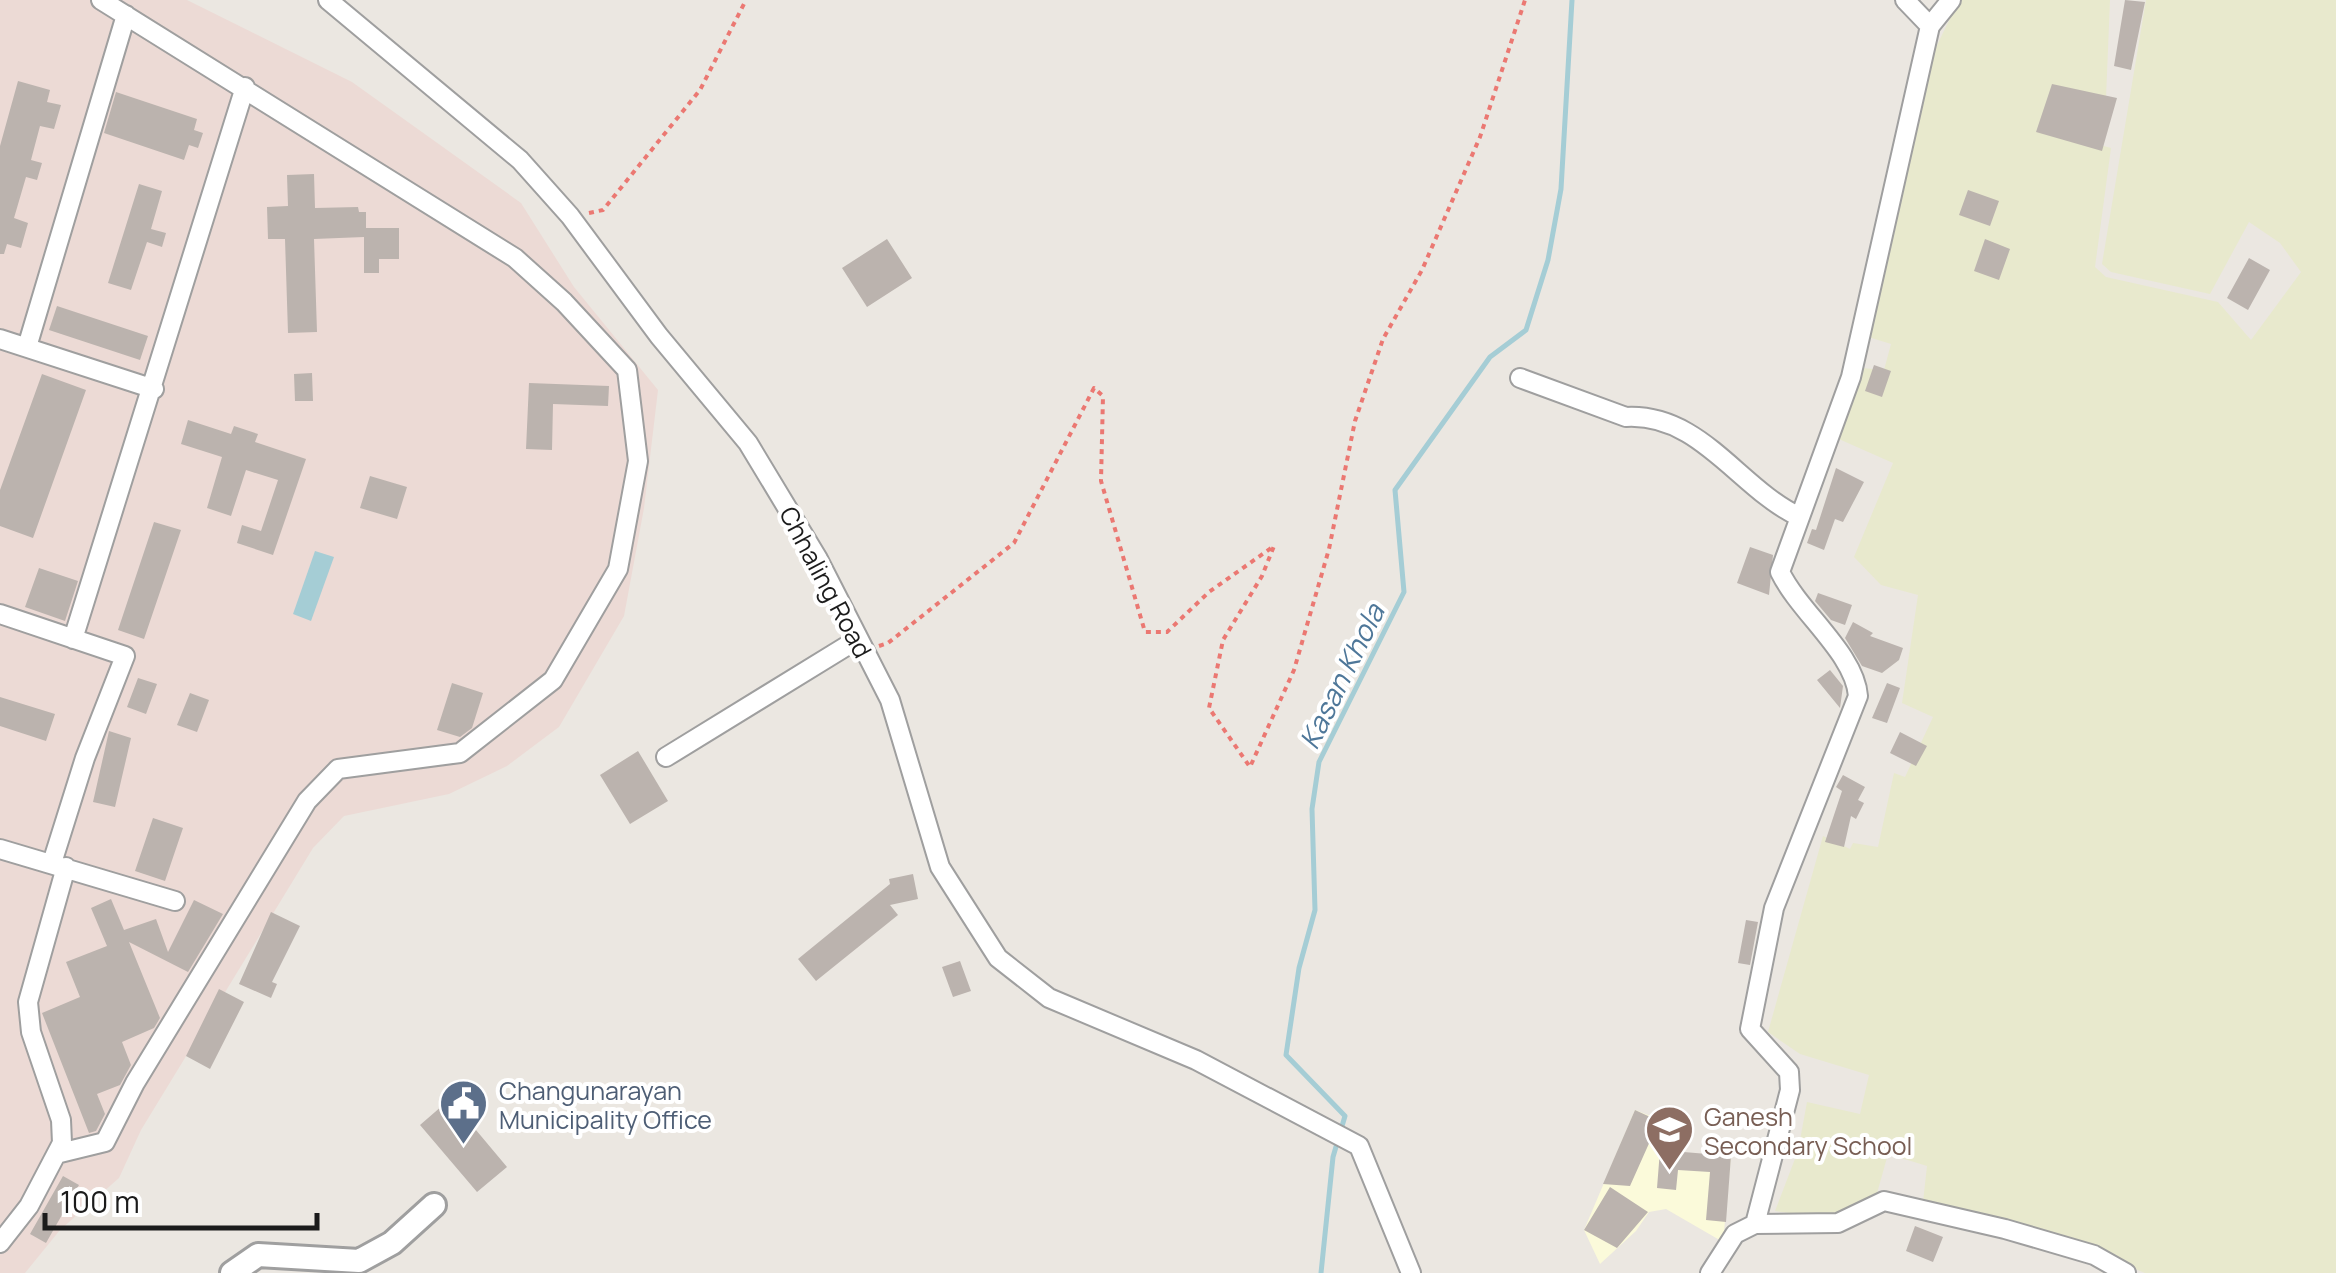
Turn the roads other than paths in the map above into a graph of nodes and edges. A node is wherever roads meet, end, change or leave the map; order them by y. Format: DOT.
graph roads {
  1 [pos="101,0"];
  2 [pos="328,0"];
  3 [pos="1905,0"];
  4 [pos="1952,0"];
  5 [pos="126,15"];
  6 [pos="1930,26"];
  7 [pos="245,87"];
  8 [pos="0,339"];
  9 [pos="27,347"];
  10 [pos="1520,378"];
  11 [pos="154,389"];
  12 [pos="1800,517"];
  13 [pos="0,614"];
  14 [pos="73,638"];
  15 [pos="860,645"];
  16 [pos="666,757"];
  17 [pos="0,849"];
  18 [pos="59,865"];
  19 [pos="175,901"];
  20 [pos="60,1153"];
  21 [pos="434,1204"];
  22 [pos="1755,1224"];
  23 [pos="0,1243"];
  24 [pos="232,1273"];
  25 [pos="1410,1273"];
  26 [pos="1710,1273"];
  27 [pos="2126,1273"];
  1 -- 5 [label="street"];
  2 -- 15 [label="street, Chhaling Road"];
  3 -- 6 [label="street"];
  4 -- 6 [label="street"];
  5 -- 7 [label="street"];
  5 -- 9 [label="street"];
  6 -- 12 [label="street"];
  7 -- 11 [label="street"];
  7 -- 20 [label="street"];
  8 -- 9 [label="street"];
  9 -- 11 [label="street"];
  10 -- 12 [label="street"];
  11 -- 14 [label="street"];
  12 -- 22 [label="street"];
  13 -- 14 [label="street"];
  14 -- 18 [label="street"];
  15 -- 16 [label="street"];
  15 -- 25 [label="street, Chhaling Road"];
  17 -- 18 [label="street"];
  18 -- 19 [label="street"];
  18 -- 20 [label="street"];
  20 -- 23 [label="street"];
  21 -- 24 [label="street"];
  22 -- 26 [label="street"];
  22 -- 27 [label="street"];
}
